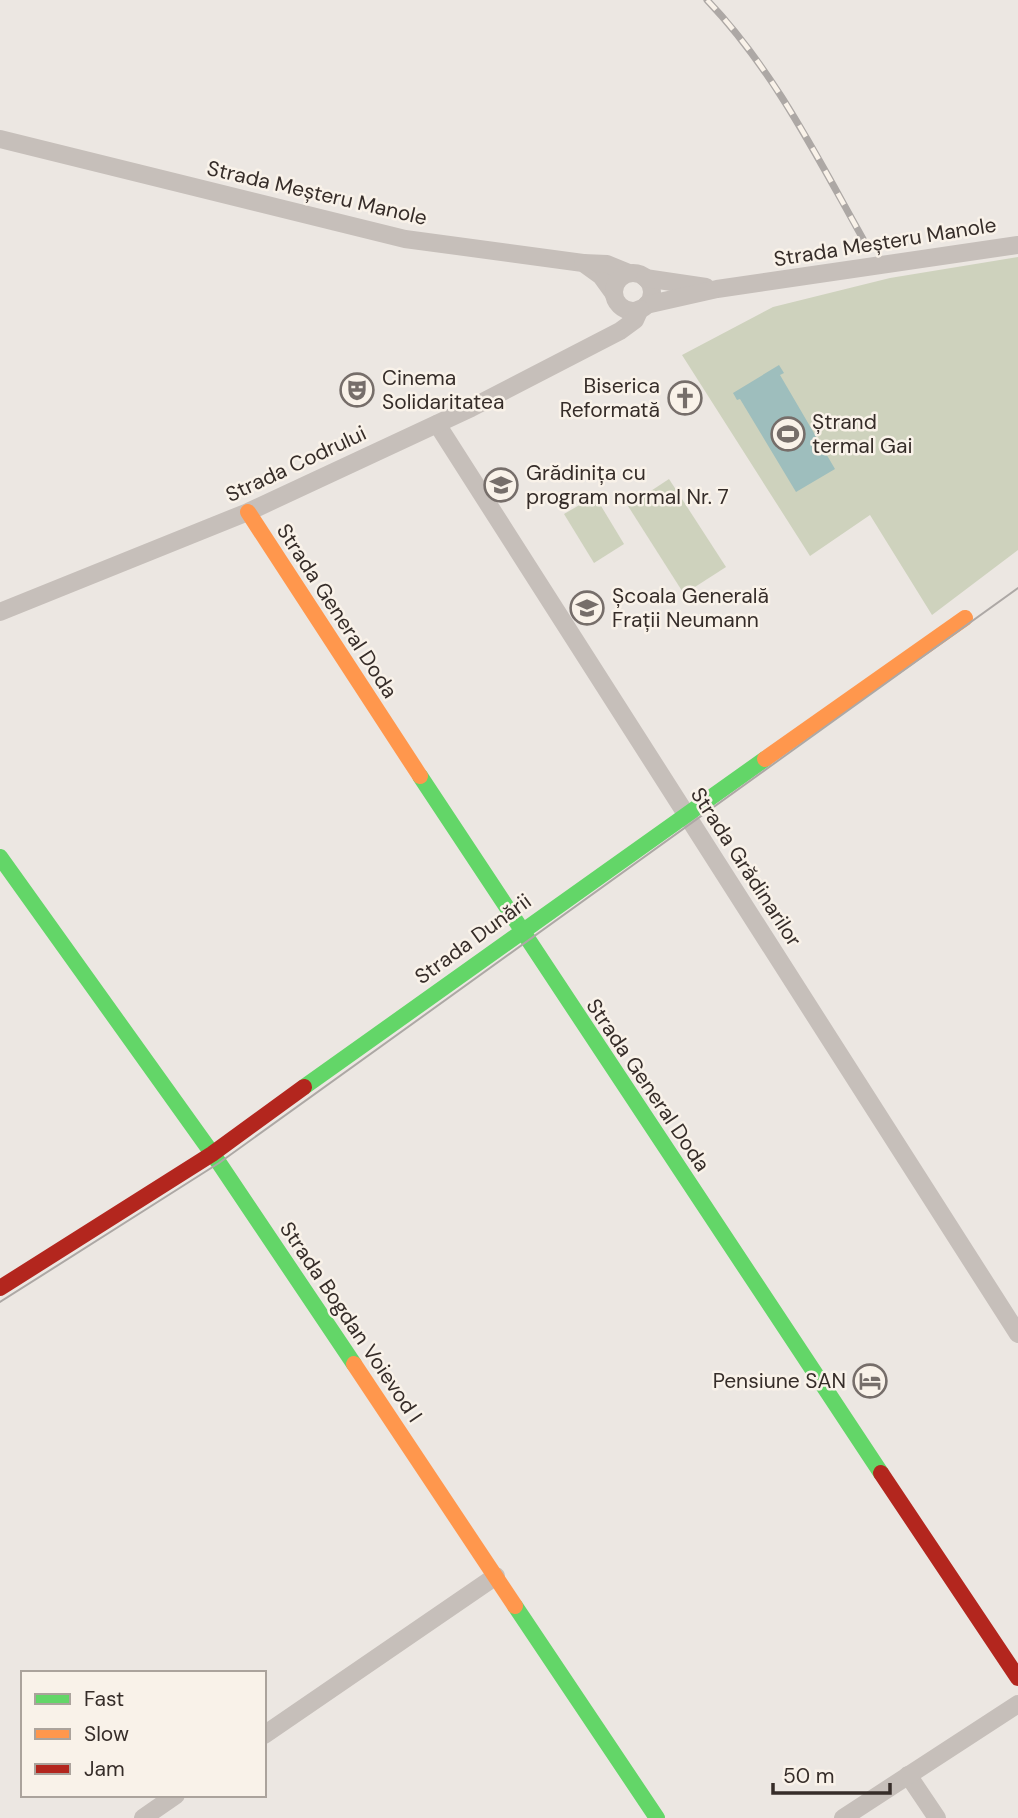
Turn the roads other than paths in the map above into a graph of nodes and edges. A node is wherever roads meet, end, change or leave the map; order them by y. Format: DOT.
graph roads {
  1 [pos="0,139"];
  2 [pos="1018,245"];
  3 [pos="583,263"];
  4 [pos="637,276"];
  5 [pos="717,289"];
  6 [pos="615,297"];
  7 [pos="643,307"];
  8 [pos="603,338"];
  9 [pos="437,424"];
  10 [pos="248,512"];
  11 [pos="0,612"];
  12 [pos="965,618"];
  13 [pos="685,814"];
  14 [pos="0,857"];
  15 [pos="520,931"];
  16 [pos="212,1154"];
  17 [pos="0,1288"];
  18 [pos="1018,1334"];
  19 [pos="496,1576"];
  20 [pos="1018,1678"];
  21 [pos="1018,1704"];
  22 [pos="266,1734"];
  23 [pos="908,1775"];
  24 [pos="173,1797"];
  25 [pos="143,1818"];
  26 [pos="657,1818"];
  27 [pos="843,1818"];
  28 [pos="937,1818"];
  1 -- 3 [label="street, Strada Meșteru Manole"];
  2 -- 5 [label="street, Strada Meșteru Manole"];
  3 -- 4 [label="street, Strada Meșteru Manole"];
  3 -- 6 [label="street"];
  4 -- 5 [label="street, Strada Meșteru Manole"];
  4 -- 6 [label="street"];
  4 -- 7 [label="street"];
  5 -- 7 [label="street"];
  6 -- 7 [label="street"];
  6 -- 8 [label="street"];
  7 -- 8 [label="street, Strada Codrului"];
  8 -- 9 [label="street, Strada Codrului"];
  9 -- 10 [label="street, Strada Codrului"];
  9 -- 13 [label="street, Strada Grădinarilor"];
  10 -- 11 [label="street, Strada Codrului"];
  10 -- 15 [label="street, Strada General Doda"];
  12 -- 13 [label="street, Strada Dunării"];
  13 -- 15 [label="street, Strada Dunării"];
  13 -- 18 [label="street, Strada Grădinarilor"];
  14 -- 16 [label="street, Strada Bogdan Voievod I"];
  15 -- 16 [label="street, Strada Dunării"];
  15 -- 20 [label="street, Strada General Doda"];
  16 -- 17 [label="street, Strada Dunării"];
  16 -- 19 [label="street, Strada Bogdan Voievod I"];
  19 -- 22 [label="street"];
  19 -- 26 [label="street, Strada Bogdan Voievod I"];
  21 -- 23 [label="street"];
  23 -- 27 [label="street"];
  23 -- 28 [label="street"];
  24 -- 25 [label="street"];
}
